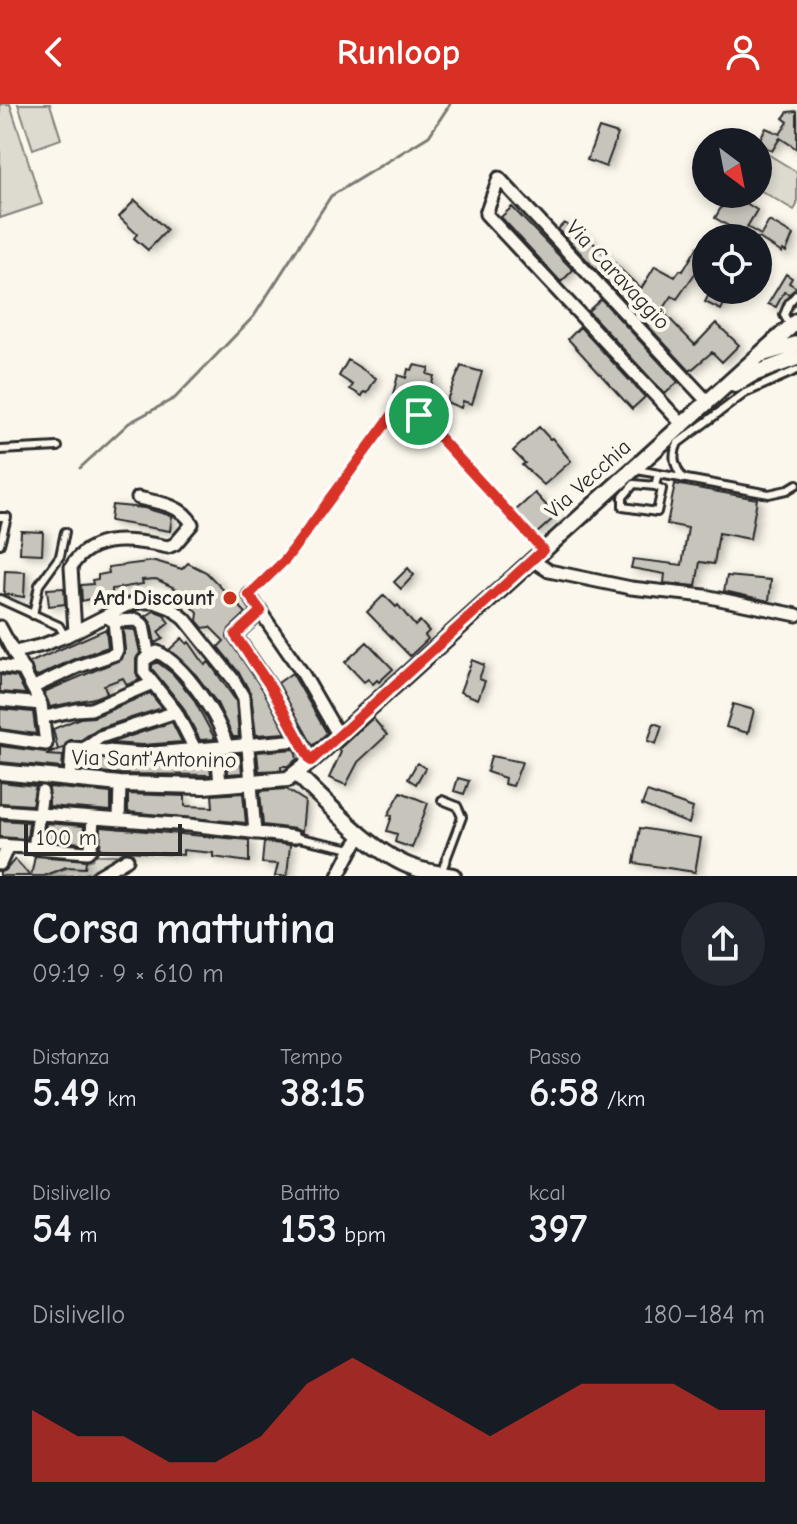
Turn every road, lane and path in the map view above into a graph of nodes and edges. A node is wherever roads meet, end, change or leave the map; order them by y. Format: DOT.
graph roads {
  1 [pos="797,294"];
  2 [pos="794,324"];
  3 [pos="797,344"];
  4 [pos="758,355"];
  5 [pos="797,358"];
  6 [pos="797,370"];
  7 [pos="707,401"];
  8 [pos="682,424"];
  9 [pos="58,447"];
  10 [pos="0,450"];
  11 [pos="632,469"];
  12 [pos="658,474"];
  13 [pos="683,479"];
  14 [pos="797,484"];
  15 [pos="655,486"];
  16 [pos="138,498"];
  17 [pos="0,517"];
  18 [pos="65,532"];
  19 [pos="0,544"];
  20 [pos="538,555"];
  21 [pos="249,595"];
  22 [pos="0,599"];
  23 [pos="261,611"];
  24 [pos="33,615"];
  25 [pos="797,615"];
  26 [pos="110,619"];
  27 [pos="1,630"];
  28 [pos="70,634"];
  29 [pos="15,652"];
  30 [pos="149,657"];
  31 [pos="0,666"];
  32 [pos="25,670"];
  33 [pos="153,683"];
  34 [pos="34,687"];
  35 [pos="0,700"];
  36 [pos="41,704"];
  37 [pos="176,712"];
  38 [pos="45,717"];
  39 [pos="339,736"];
  40 [pos="0,737"];
  41 [pos="299,740"];
  42 [pos="249,745"];
  43 [pos="85,748"];
  44 [pos="222,748"];
  45 [pos="196,751"];
  46 [pos="311,761"];
  47 [pos="0,772"];
  48 [pos="297,774"];
  49 [pos="70,779"];
  50 [pos="252,783"];
  51 [pos="120,784"];
  52 [pos="220,785"];
  53 [pos="42,792"];
  54 [pos="442,800"];
  55 [pos="0,811"];
  56 [pos="40,815"];
  57 [pos="93,819"];
  58 [pos="119,821"];
  59 [pos="255,833"];
  60 [pos="362,835"];
  61 [pos="294,837"];
  62 [pos="35,841"];
  63 [pos="4,846"];
  64 [pos="352,849"];
  65 [pos="127,859"];
  66 [pos="0,864"];
  67 [pos="446,875"];
  68 [pos="98,876"];
  69 [pos="338,876"];
  1 -- 2 [label="lane"];
  2 -- 4 [label="street, Via Vecchia"];
  3 -- 4 [label="street"];
  4 -- 7 [label="street, Via Vecchia"];
  5 -- 7 [label="street"];
  6 -- 13 [label="lane"];
  7 -- 8 [label="street, Via Vecchia"];
  7 -- 8 [label="street, Via Caravaggio"];
  8 -- 11 [label="street, Via Vecchia"];
  9 -- 10 [label="lane"];
  11 -- 12 [label="lane"];
  11 -- 20 [label="street, Via Vecchia"];
  12 -- 13 [label="lane"];
  12 -- 15 [label="lane"];
  13 -- 14 [label="lane"];
  15 -- 15 [label="lane"];
  16 -- 28 [label="street"];
  17 -- 19 [label="lane"];
  18 -- 24 [label="lane"];
  20 -- 21 [label="lane"];
  20 -- 25 [label="street"];
  20 -- 39 [label="street, Via Vecchia"];
  21 -- 23 [label="street"];
  22 -- 24 [label="lane"];
  23 -- 39 [label="street"];
  23 -- 41 [label="street"];
  24 -- 28 [label="lane"];
  26 -- 28 [label="street"];
  26 -- 30 [label="street"];
  26 -- 34 [label="street"];
  26 -- 42 [label="street"];
  27 -- 29 [label="street"];
  28 -- 29 [label="street"];
  29 -- 32 [label="street"];
  30 -- 33 [label="street"];
  30 -- 44 [label="street"];
  31 -- 32 [label="street"];
  32 -- 34 [label="street"];
  33 -- 37 [label="street"];
  33 -- 38 [label="street"];
  34 -- 36 [label="street"];
  35 -- 36 [label="street"];
  36 -- 38 [label="street"];
  37 -- 43 [label="street"];
  37 -- 45 [label="street"];
  38 -- 40 [label="street"];
  39 -- 46 [label="street"];
  41 -- 42 [label="street"];
  41 -- 46 [label="street"];
  42 -- 44 [label="street"];
  42 -- 50 [label="street"];
  43 -- 45 [label="street"];
  43 -- 49 [label="street"];
  44 -- 45 [label="street"];
  44 -- 52 [label="street"];
  46 -- 48 [label="street"];
  47 -- 49 [label="street, Via Sant'Antonino"];
  48 -- 50 [label="street, Via Sant'Antonino"];
  48 -- 60 [label="street"];
  49 -- 51 [label="street, Via Sant'Antonino"];
  50 -- 52 [label="street, Via Sant'Antonino"];
  50 -- 59 [label="street"];
  51 -- 52 [label="street, Via Sant'Antonino"];
  51 -- 58 [label="street"];
  53 -- 56 [label="street"];
  54 -- 67 [label="lane"];
  55 -- 56 [label="street"];
  56 -- 57 [label="street"];
  56 -- 62 [label="street"];
  57 -- 58 [label="street"];
  57 -- 63 [label="street"];
  58 -- 59 [label="street"];
  59 -- 61 [label="street"];
  60 -- 64 [label="street"];
  60 -- 67 [label="street"];
  61 -- 64 [label="lane"];
  63 -- 66 [label="street"];
  64 -- 69 [label="street"];
  65 -- 68 [label="street"];
}
